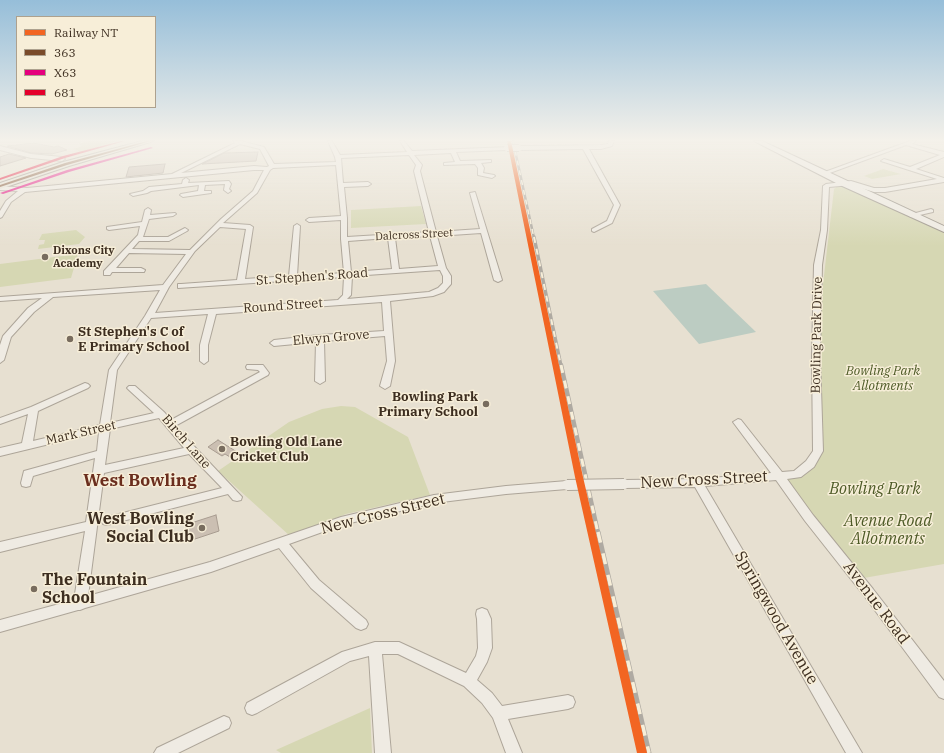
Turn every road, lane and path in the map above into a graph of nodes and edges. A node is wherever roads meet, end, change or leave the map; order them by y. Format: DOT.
graph roads {
  1 [pos="16,176"];
  2 [pos="35,176"];
  3 [pos="172,176"];
  4 [pos="186,176"];
  5 [pos="263,176"];
  6 [pos="339,176"];
  7 [pos="418,176"];
  8 [pos="600,176"];
  9 [pos="831,176"];
  10 [pos="932,176"];
  11 [pos="944,180"];
  12 [pos="0,181"];
  13 [pos="202,183"];
  14 [pos="843,183"];
  15 [pos="15,184"];
  16 [pos="368,184"];
  17 [pos="185,185"];
  18 [pos="340,185"];
  19 [pos="0,187"];
  20 [pos="23,190"];
  21 [pos="219,191"];
  22 [pos="209,192"];
  23 [pos="201,193"];
  24 [pos="473,193"];
  25 [pos="133,194"];
  26 [pos="183,195"];
  27 [pos="931,211"];
  28 [pos="173,214"];
  29 [pos="911,215"];
  30 [pos="0,216"];
  31 [pos="146,217"];
  32 [pos="344,218"];
  33 [pos="309,220"];
  34 [pos="218,225"];
  35 [pos="297,226"];
  36 [pos="108,228"];
  37 [pos="944,229"];
  38 [pos="185,230"];
  39 [pos="594,230"];
  40 [pos="484,231"];
  41 [pos="434,234"];
  42 [pos="391,236"];
  43 [pos="138,239"];
  44 [pos="344,239"];
  45 [pos="127,251"];
  46 [pos="192,252"];
  47 [pos="442,268"];
  48 [pos="141,270"];
  49 [pos="396,271"];
  50 [pos="348,275"];
  51 [pos="293,278"];
  52 [pos="498,280"];
  53 [pos="241,281"];
  54 [pos="181,286"];
  55 [pos="165,287"];
  56 [pos="51,295"];
  57 [pos="0,299"];
  58 [pos="386,299"];
  59 [pos="341,302"];
  60 [pos="213,311"];
  61 [pos="148,316"];
  62 [pos="388,333"];
  63 [pos="320,338"];
  64 [pos="274,343"];
  65 [pos="5,356"];
  66 [pos="204,361"];
  67 [pos="250,367"];
  68 [pos="320,381"];
  69 [pos="85,386"];
  70 [pos="384,386"];
  71 [pos="132,388"];
  72 [pos="34,409"];
  73 [pos="161,414"];
  74 [pos="0,421"];
  75 [pos="738,422"];
  76 [pos="171,424"];
  77 [pos="104,428"];
  78 [pos="28,445"];
  79 [pos="192,450"];
  80 [pos="0,452"];
  81 [pos="101,453"];
  82 [pos="99,470"];
  83 [pos="779,476"];
  84 [pos="32,477"];
  85 [pos="698,483"];
  86 [pos="106,520"];
  87 [pos="91,526"];
  88 [pos="281,542"];
  89 [pos="0,547"];
  90 [pos="80,605"];
  91 [pos="482,614"];
  92 [pos="361,624"];
  93 [pos="0,626"];
  94 [pos="375,648"];
  95 [pos="469,681"];
  96 [pos="944,692"];
  97 [pos="568,702"];
  98 [pos="252,708"];
  99 [pos="499,714"];
  100 [pos="224,723"];
  101 [pos="162,753"];
  102 [pos="383,753"];
  103 [pos="514,753"];
  104 [pos="854,753"];
  1 -- 12 [label="main road"];
  2 -- 15 [label="main road"];
  3 -- 20 [label="street"];
  4 -- 17 [label="street"];
  5 -- 34 [label="street"];
  6 -- 18 [label="street"];
  7 -- 41 [label="street"];
  8 -- 39 [label="street"];
  9 -- 14 [label="street"];
  10 -- 11 [label="street"];
  11 -- 14 [label="street"];
  13 -- 17 [label="street"];
  13 -- 21 [label="street"];
  13 -- 23 [label="street"];
  14 -- 29 [label="street"];
  14 -- 83 [label="street, Bowling Park Drive"];
  15 -- 19 [label="main road"];
  15 -- 20 [label="street"];
  16 -- 18 [label="street"];
  17 -- 25 [label="street"];
  18 -- 32 [label="street"];
  20 -- 30 [label="street"];
  22 -- 23 [label="street"];
  23 -- 26 [label="street"];
  24 -- 40 [label="street"];
  27 -- 29 [label="street"];
  28 -- 31 [label="street"];
  29 -- 37 [label="street"];
  31 -- 36 [label="street"];
  31 -- 43 [label="street"];
  32 -- 33 [label="street"];
  32 -- 44 [label="street"];
  34 -- 46 [label="street"];
  34 -- 53 [label="street"];
  35 -- 51 [label="street"];
  38 -- 43 [label="street"];
  40 -- 41 [label="street, Dalcross Street"];
  40 -- 52 [label="street"];
  41 -- 42 [label="street, Dalcross Street"];
  41 -- 47 [label="street"];
  42 -- 44 [label="street, Dalcross Street"];
  42 -- 49 [label="street"];
  43 -- 45 [label="street"];
  44 -- 50 [label="street"];
  45 -- 46 [label="street"];
  45 -- 48 [label="street"];
  46 -- 55 [label="street"];
  47 -- 49 [label="street, St. Stephen's Road"];
  47 -- 58 [label="street, Round Street"];
  49 -- 50 [label="street, St. Stephen's Road"];
  50 -- 51 [label="street, St. Stephen's Road"];
  50 -- 59 [label="street"];
  51 -- 53 [label="street, St. Stephen's Road"];
  53 -- 54 [label="street, St. Stephen's Road"];
  55 -- 56 [label="street"];
  55 -- 61 [label="street"];
  56 -- 57 [label="street"];
  56 -- 65 [label="street"];
  58 -- 59 [label="street, Round Street"];
  58 -- 62 [label="street"];
  59 -- 60 [label="street, Round Street"];
  60 -- 61 [label="street, Round Street"];
  60 -- 66 [label="street"];
  61 -- 77 [label="street"];
  62 -- 63 [label="street, Elwyn Grove"];
  62 -- 70 [label="street"];
  63 -- 64 [label="street, Elwyn Grove"];
  63 -- 68 [label="street"];
  67 -- 76 [label="street"];
  69 -- 72 [label="street"];
  71 -- 73 [label="street, Birch Lane"];
  72 -- 74 [label="street"];
  72 -- 78 [label="street"];
  73 -- 76 [label="street, Birch Lane"];
  73 -- 77 [label="street, Mark Street"];
  75 -- 83 [label="street, Avenue Road"];
  76 -- 79 [label="street, Birch Lane"];
  77 -- 78 [label="street, Mark Street"];
  77 -- 81 [label="street"];
  78 -- 80 [label="street, Mark Street"];
  79 -- 82 [label="street"];
  79 -- 86 [label="street, Birch Lane"];
  81 -- 82 [label="street"];
  81 -- 84 [label="street"];
  82 -- 87 [label="street"];
  83 -- 85 [label="street, New Cross Street"];
  83 -- 96 [label="street, Avenue Road"];
  85 -- 88 [label="street, New Cross Street, bridge"];
  85 -- 104 [label="street, Springwood Avenue"];
  87 -- 89 [label="street"];
  87 -- 90 [label="street"];
  88 -- 90 [label="street, New Cross Street"];
  88 -- 92 [label="street"];
  90 -- 93 [label="street, New Cross Street"];
  91 -- 95 [label="street"];
  94 -- 95 [label="street"];
  94 -- 98 [label="street"];
  94 -- 102 [label="street"];
  95 -- 99 [label="street"];
  97 -- 99 [label="street"];
  99 -- 103 [label="street"];
  100 -- 101 [label="street"];
}
